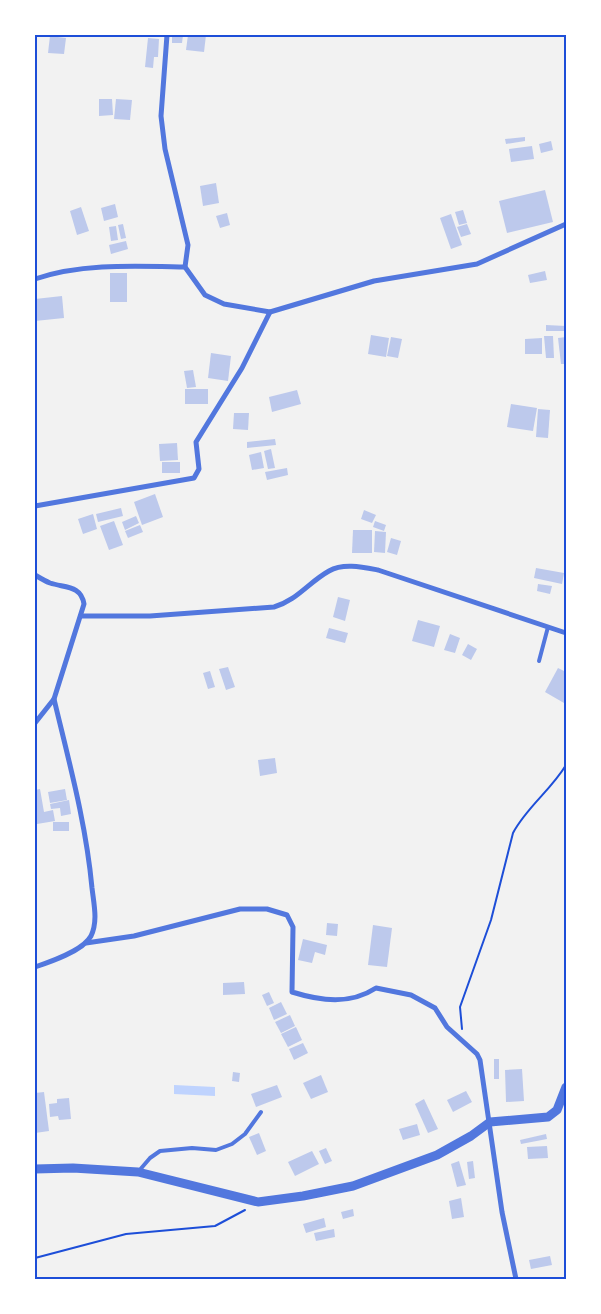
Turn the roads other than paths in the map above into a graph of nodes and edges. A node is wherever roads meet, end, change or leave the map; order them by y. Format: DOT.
graph roads {
  1 [pos="167,35"];
  2 [pos="566,224"];
  3 [pos="185,267"];
  4 [pos="35,279"];
  5 [pos="270,312"];
  6 [pos="35,506"];
  7 [pos="35,575"];
  8 [pos="81,616"];
  9 [pos="548,627"];
  10 [pos="566,633"];
  11 [pos="538,661"];
  12 [pos="54,699"];
  13 [pos="35,723"];
  14 [pos="86,943"];
  15 [pos="35,967"];
  16 [pos="566,1087"];
  17 [pos="261,1112"];
  18 [pos="490,1122"];
  19 [pos="35,1169"];
  20 [pos="138,1172"];
  21 [pos="516,1279"];
  1 -- 3 [label="street"];
  2 -- 5 [label="street"];
  3 -- 4 [label="street"];
  3 -- 5 [label="street"];
  5 -- 6 [label="street"];
  7 -- 8 [label="street"];
  8 -- 9 [label="street"];
  8 -- 12 [label="street"];
  9 -- 10 [label="street"];
  9 -- 11 [label="lane"];
  12 -- 13 [label="street"];
  12 -- 14 [label="street"];
  14 -- 15 [label="street"];
  14 -- 18 [label="street"];
  16 -- 18 [label="street"];
  17 -- 20 [label="lane"];
  18 -- 20 [label="street"];
  18 -- 21 [label="street"];
  19 -- 20 [label="street"];
}
